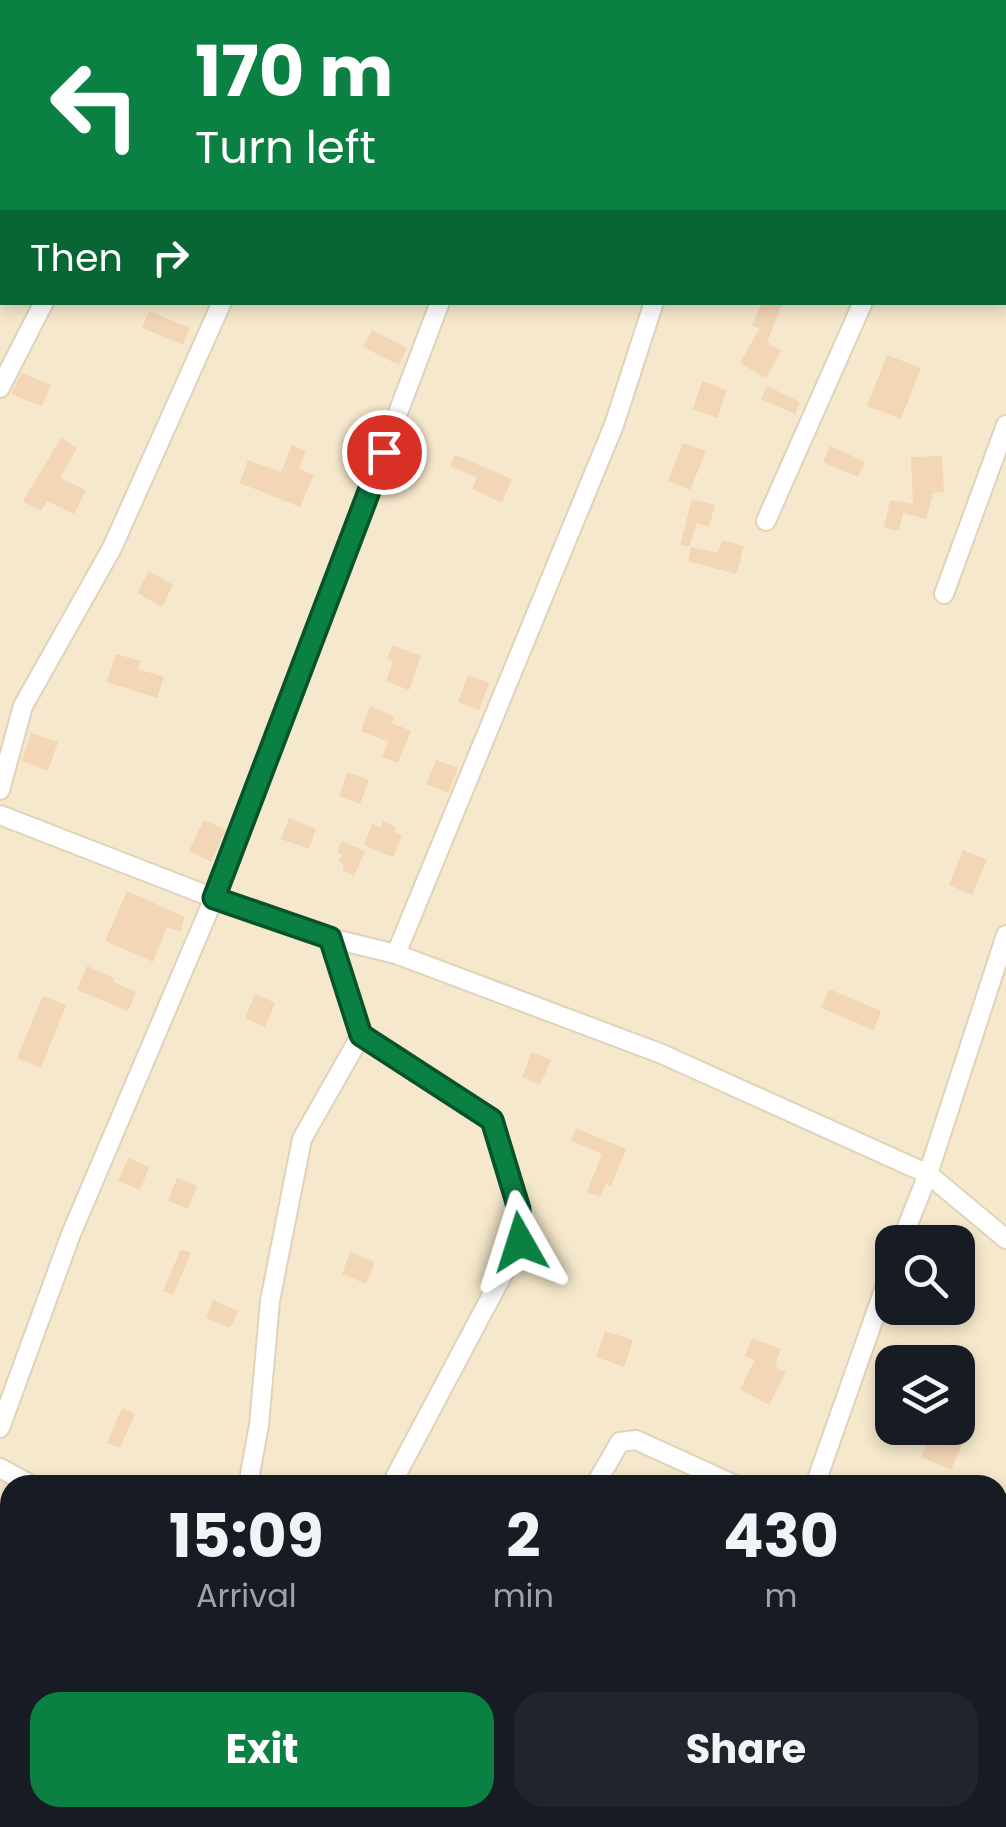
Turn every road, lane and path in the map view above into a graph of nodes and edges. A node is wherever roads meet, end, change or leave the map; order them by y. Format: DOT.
graph roads {
  1 [pos="42,305"];
  2 [pos="221,305"];
  3 [pos="439,305"];
  4 [pos="653,305"];
  5 [pos="862,305"];
  6 [pos="0,388"];
  7 [pos="1006,425"];
  8 [pos="766,521"];
  9 [pos="944,594"];
  10 [pos="0,790"];
  11 [pos="0,815"];
  12 [pos="214,898"];
  13 [pos="1006,935"];
  14 [pos="330,938"];
  15 [pos="396,954"];
  16 [pos="361,1035"];
  17 [pos="928,1174"];
  18 [pos="908,1225"];
  19 [pos="1006,1239"];
  20 [pos="875,1315"];
  21 [pos="0,1428"];
  22 [pos="250,1475"];
  23 [pos="397,1475"];
  24 [pos="601,1475"];
  25 [pos="714,1475"];
  26 [pos="819,1475"];
  1 -- 6 [label="street"];
  2 -- 10 [label="street"];
  3 -- 12 [label="street"];
  4 -- 15 [label="street"];
  5 -- 8 [label="street"];
  7 -- 9 [label="street"];
  11 -- 12 [label="street"];
  12 -- 14 [label="street"];
  12 -- 21 [label="street"];
  13 -- 17 [label="street"];
  14 -- 15 [label="street"];
  14 -- 16 [label="street"];
  15 -- 17 [label="street"];
  16 -- 22 [label="street"];
  16 -- 23 [label="street"];
  17 -- 18 [label="street"];
  17 -- 19 [label="street"];
  20 -- 26 [label="street"];
  24 -- 25 [label="street"];
}
